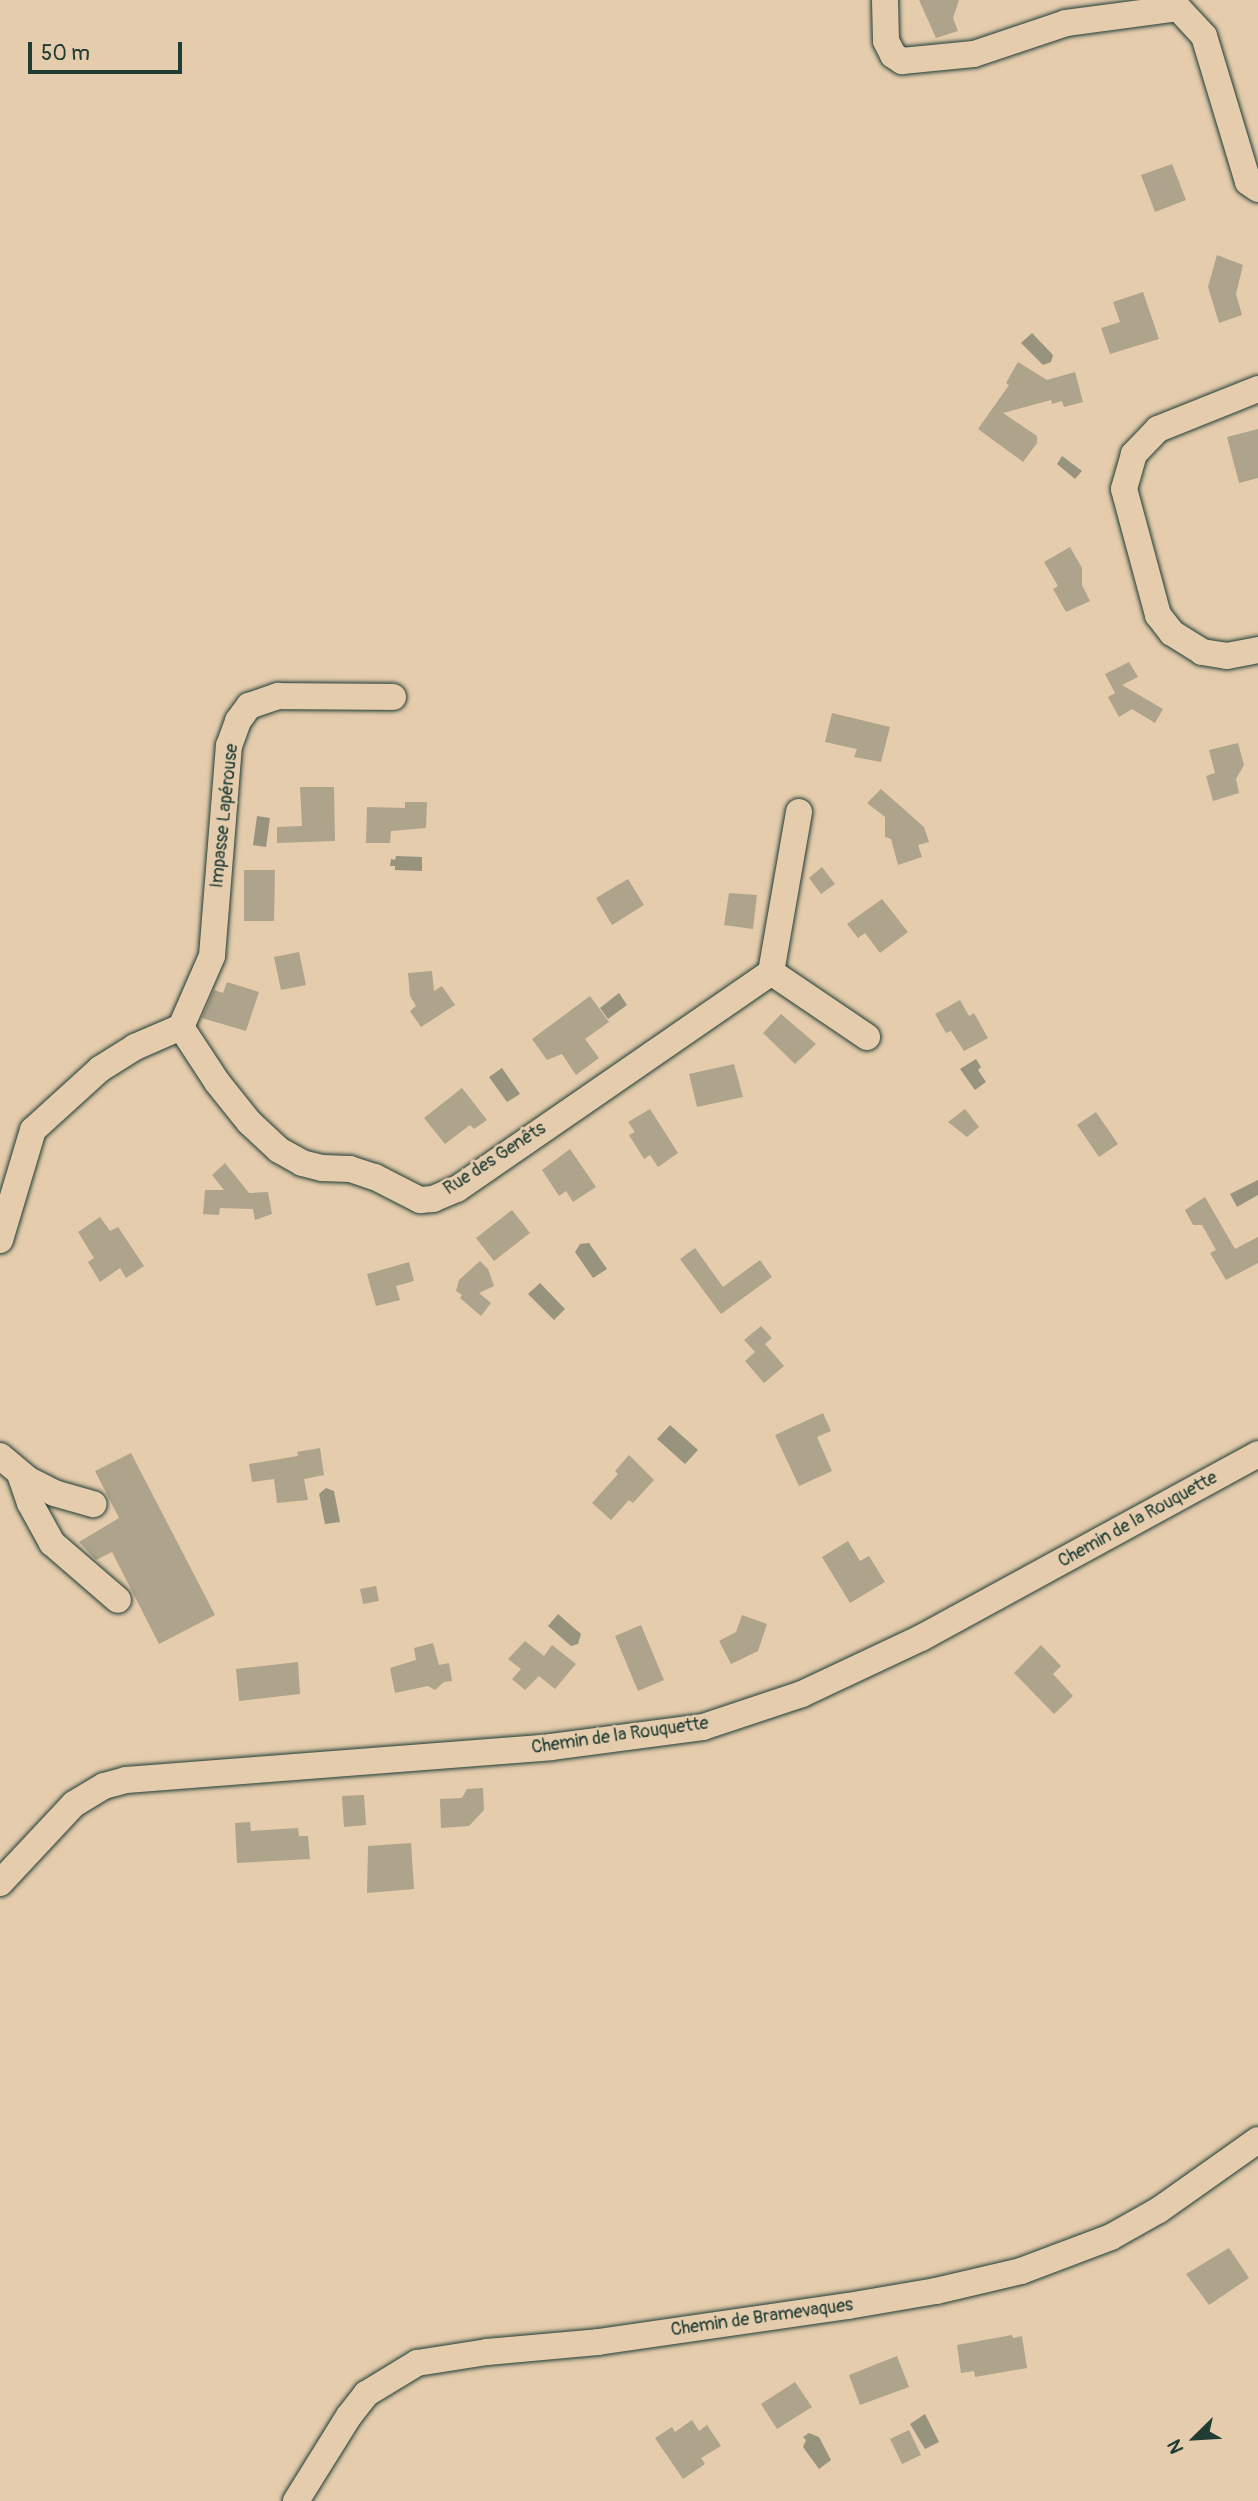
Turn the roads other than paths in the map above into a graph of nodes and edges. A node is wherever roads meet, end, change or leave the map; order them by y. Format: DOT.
graph roads {
  1 [pos="885,0"];
  2 [pos="1258,189"];
  3 [pos="1258,389"];
  4 [pos="1258,650"];
  5 [pos="393,697"];
  6 [pos="799,812"];
  7 [pos="772,972"];
  8 [pos="171,1031"];
  9 [pos="867,1037"];
  10 [pos="0,1240"];
  11 [pos="1258,1454"];
  12 [pos="0,1456"];
  13 [pos="20,1474"];
  14 [pos="93,1504"];
  15 [pos="118,1600"];
  16 [pos="0,1883"];
  17 [pos="1258,2140"];
  18 [pos="296,2501"];
  1 -- 2 [label="street"];
  3 -- 4 [label="street"];
  5 -- 8 [label="street, Impasse Lapérouse"];
  6 -- 7 [label="street"];
  7 -- 8 [label="street, Rue des Genêts"];
  7 -- 9 [label="street"];
  8 -- 10 [label="street"];
  11 -- 16 [label="street, Chemin de la Rouquette"];
  12 -- 13 [label="street"];
  13 -- 14 [label="street"];
  13 -- 15 [label="street"];
  17 -- 18 [label="street, Chemin de Bramevaques"];
}
